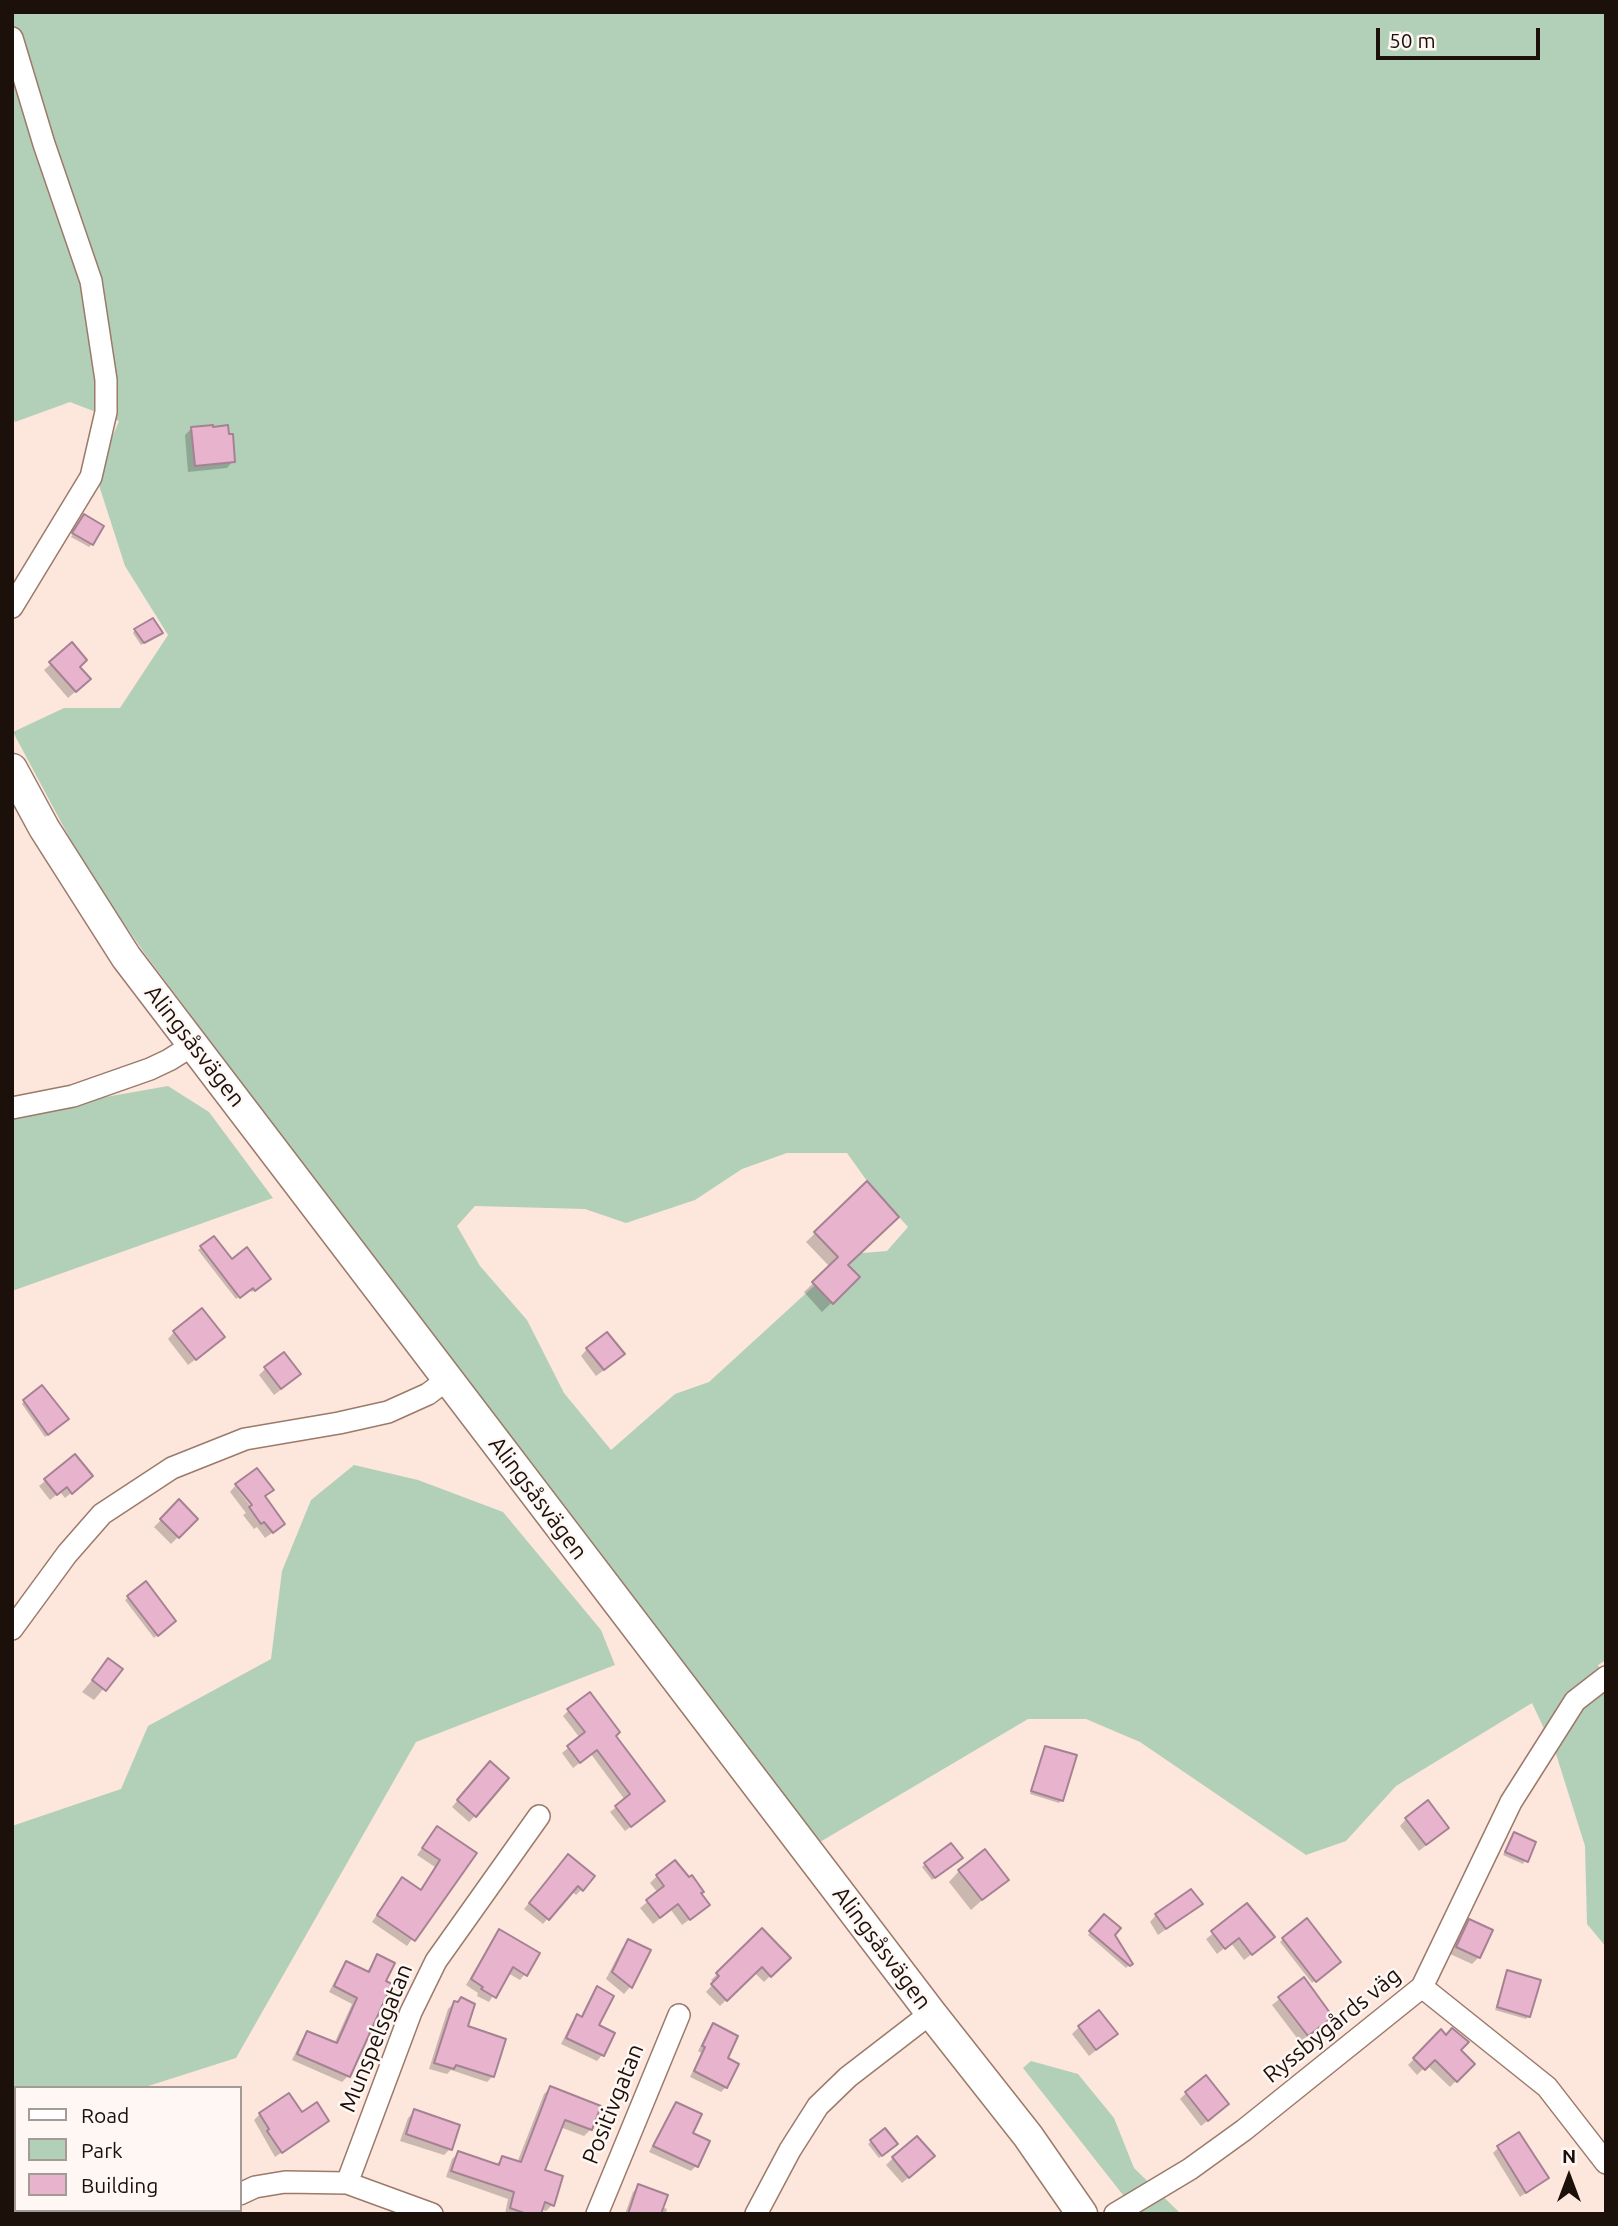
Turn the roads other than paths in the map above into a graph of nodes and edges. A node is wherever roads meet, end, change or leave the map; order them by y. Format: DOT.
graph roads {
  1 [pos="12,38"];
  2 [pos="12,607"];
  3 [pos="12,769"];
  4 [pos="193,1045"];
  5 [pos="12,1108"];
  6 [pos="448,1379"];
  7 [pos="12,1629"];
  8 [pos="1606,1677"];
  9 [pos="540,1816"];
  10 [pos="1422,1987"];
  11 [pos="931,2013"];
  12 [pos="678,2015"];
  13 [pos="1606,2163"];
  14 [pos="346,2183"];
  15 [pos="242,2193"];
  16 [pos="432,2214"];
  17 [pos="597,2214"];
  18 [pos="756,2214"];
  19 [pos="1082,2214"];
  20 [pos="1115,2214"];
  1 -- 2 [label="street"];
  3 -- 4 [label="main road, Alingsåsvägen"];
  4 -- 5 [label="street"];
  4 -- 6 [label="main road, Alingsåsvägen"];
  6 -- 7 [label="street"];
  6 -- 11 [label="main road, Alingsåsvägen"];
  8 -- 10 [label="street, Ryssbygårds väg"];
  9 -- 14 [label="street, Munspelsgatan"];
  10 -- 13 [label="street"];
  10 -- 20 [label="street, Ryssbygårds väg"];
  11 -- 18 [label="street"];
  11 -- 19 [label="main road, Alingsåsvägen"];
  12 -- 17 [label="street, Positivgatan"];
  14 -- 15 [label="street"];
  14 -- 16 [label="street"];
}
